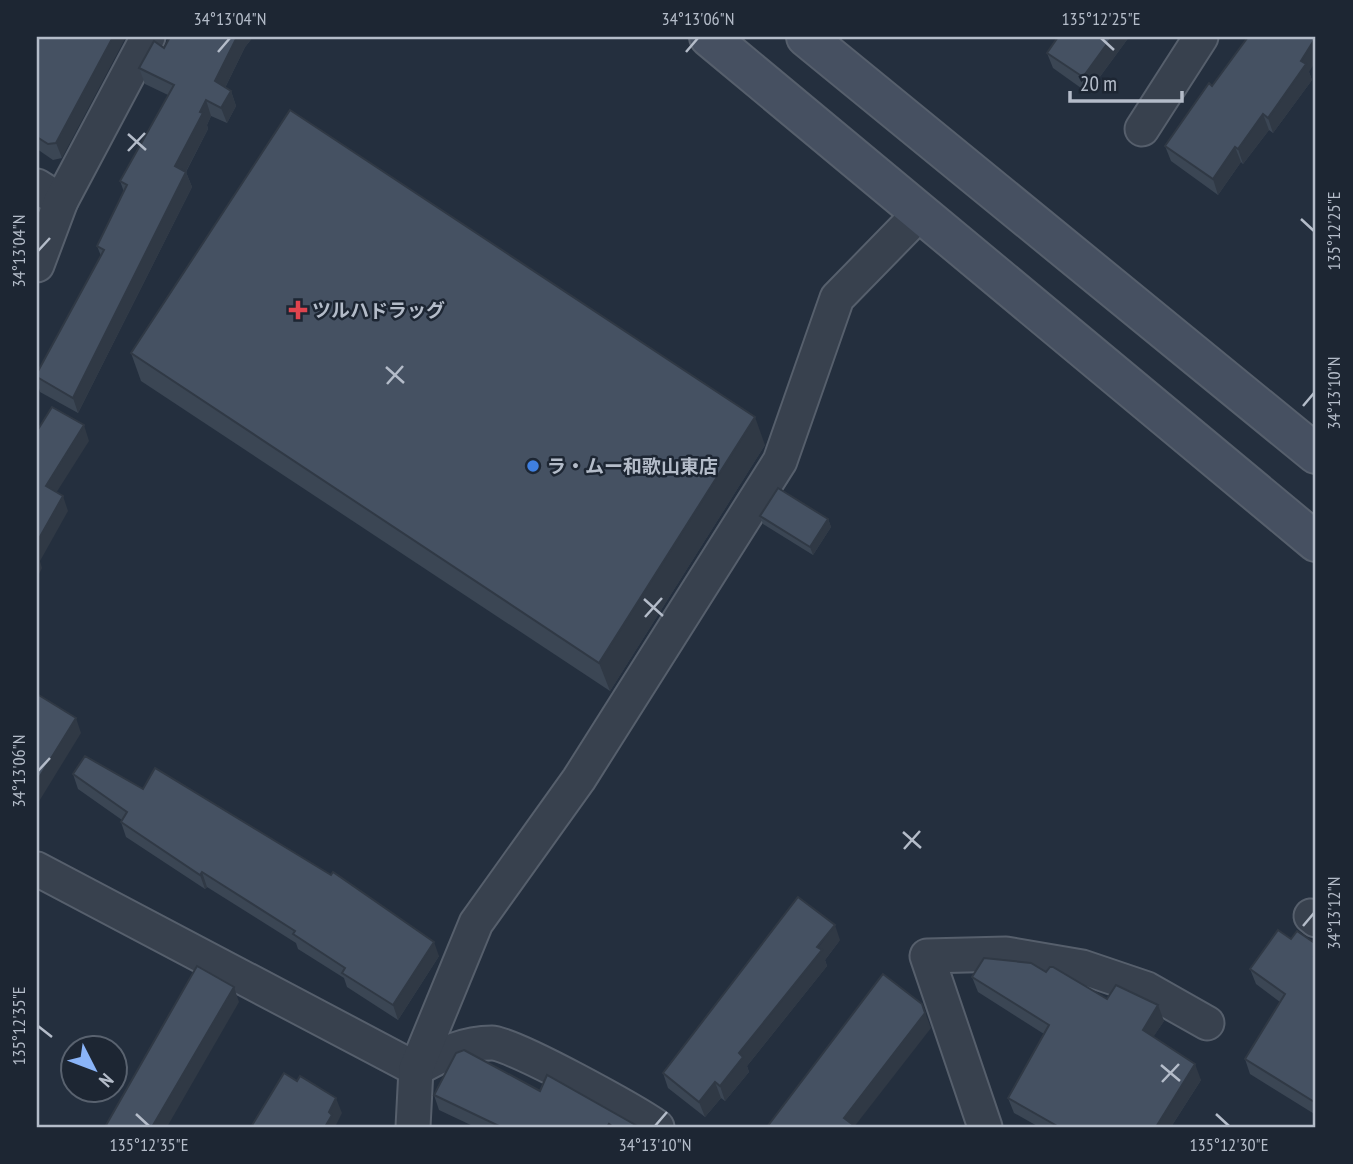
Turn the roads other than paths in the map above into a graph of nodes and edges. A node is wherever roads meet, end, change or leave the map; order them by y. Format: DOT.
graph roads {
  1 [pos="148,37"];
  2 [pos="709,37"];
  3 [pos="806,37"];
  4 [pos="1201,37"];
  5 [pos="1142,129"];
  6 [pos="49,194"];
  7 [pos="920,213"];
  8 [pos="37,265"];
  9 [pos="1316,454"];
  10 [pos="1316,542"];
  11 [pos="37,869"];
  12 [pos="1207,1023"];
  13 [pos="416,1069"];
  14 [pos="413,1127"];
  15 [pos="657,1127"];
  16 [pos="985,1127"];
  1 -- 6 [label="street"];
  2 -- 7 [label="street"];
  3 -- 9 [label="street"];
  4 -- 5 [label="street"];
  6 -- 8 [label="street"];
  7 -- 10 [label="street"];
  7 -- 13 [label="street"];
  11 -- 13 [label="street"];
  12 -- 16 [label="street"];
  13 -- 14 [label="street"];
  13 -- 15 [label="street"];
}
